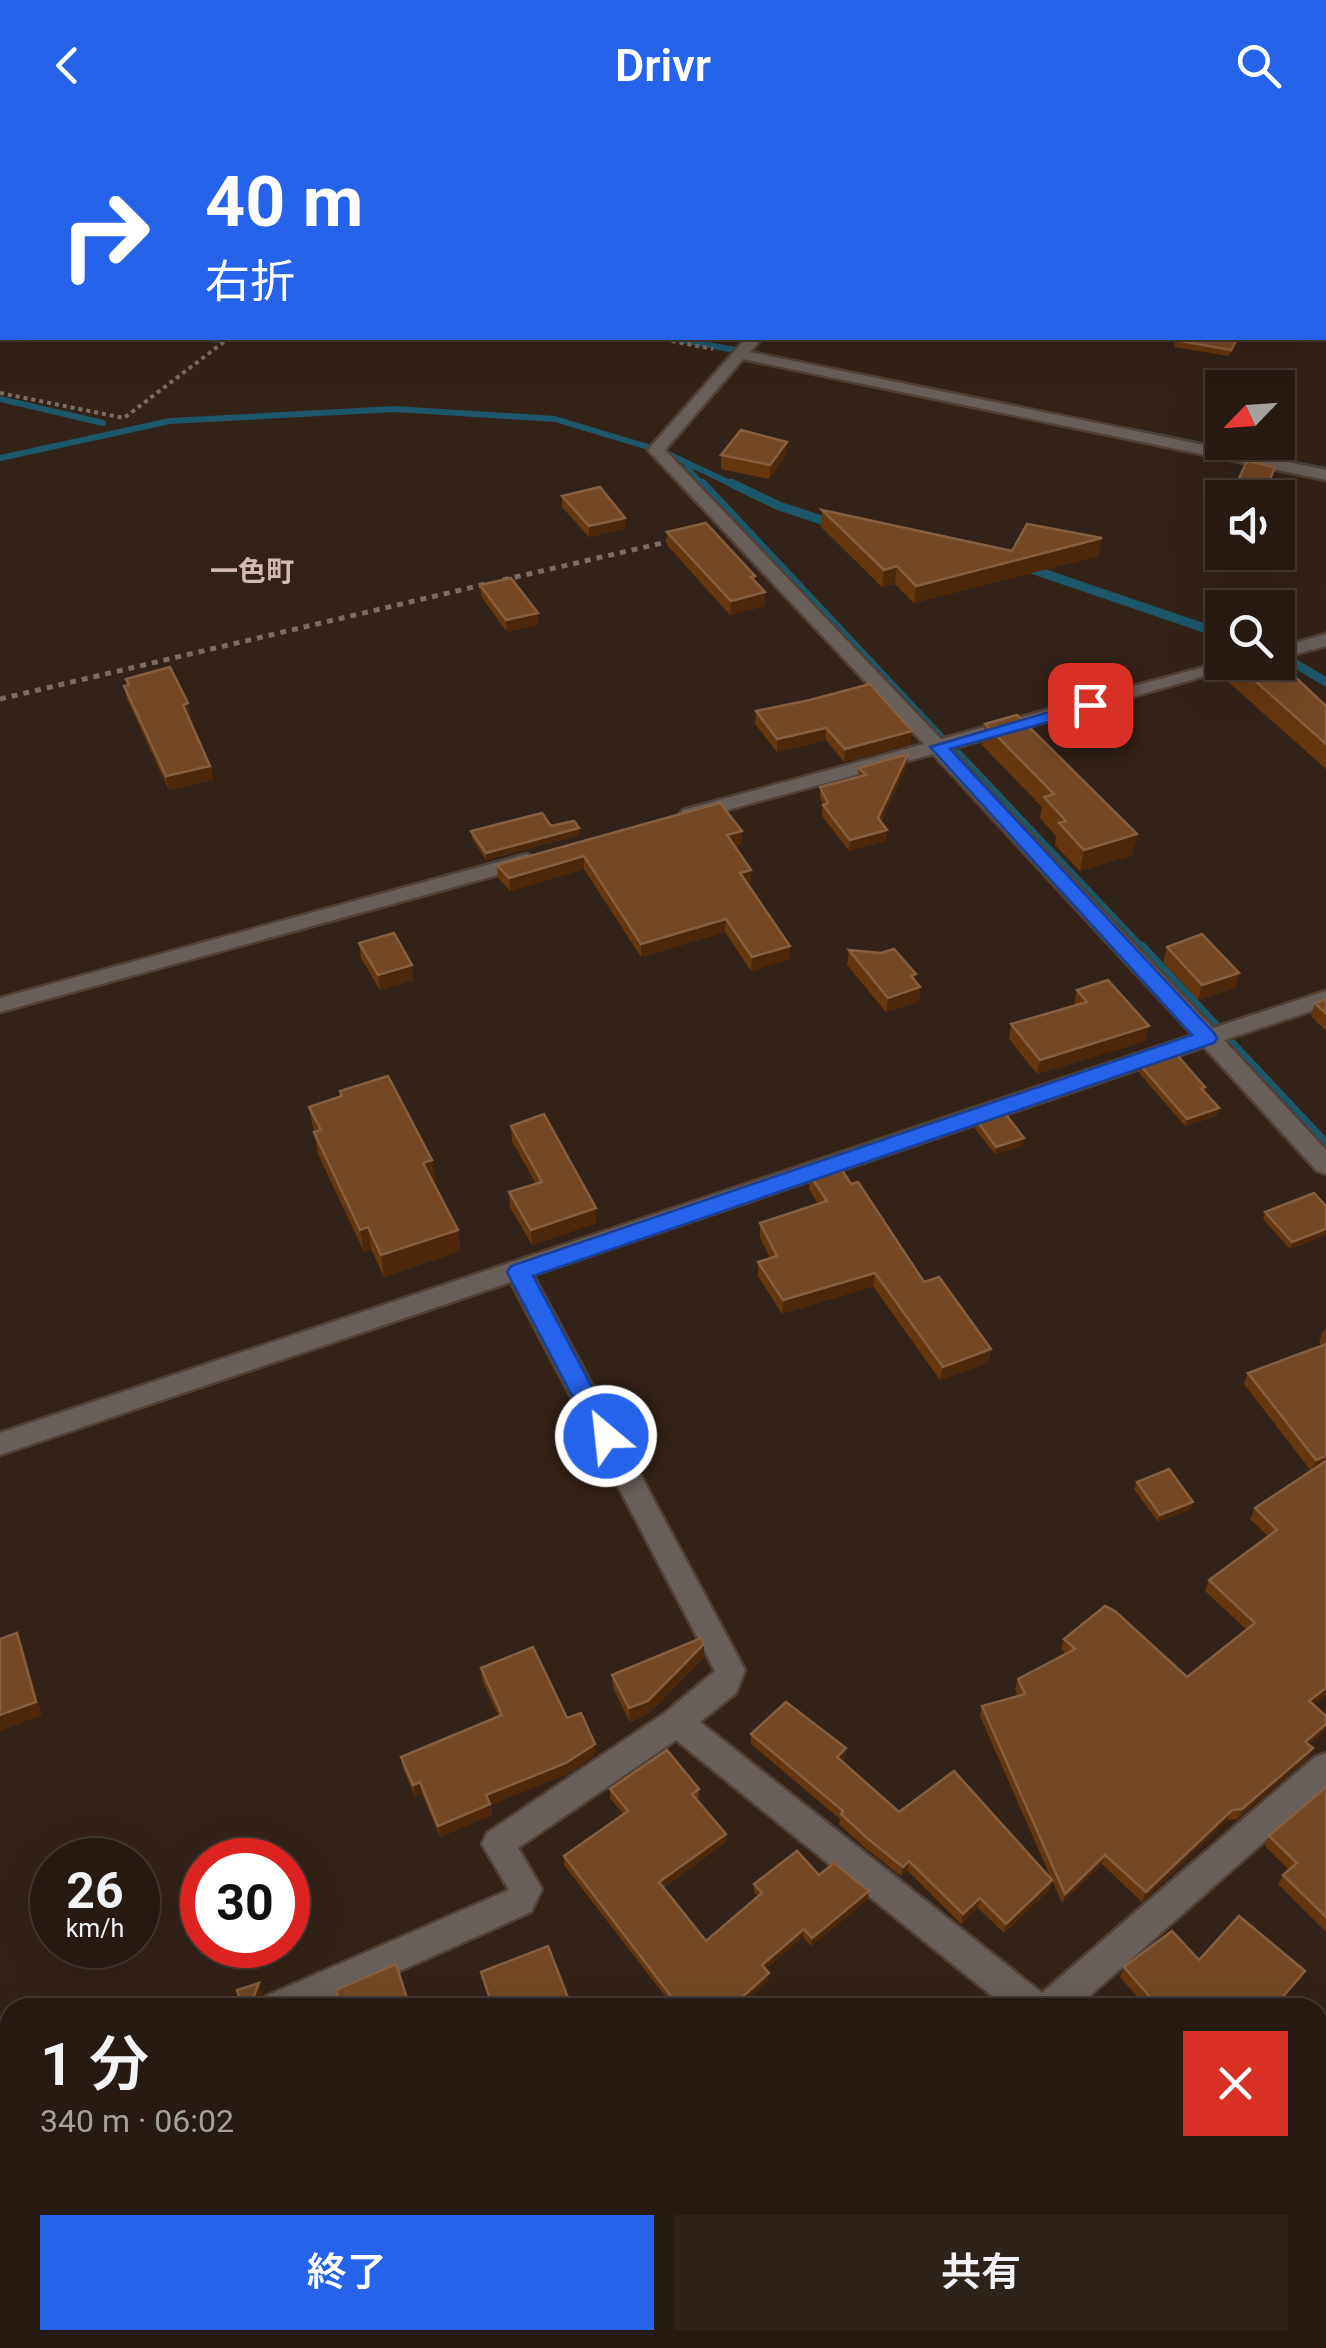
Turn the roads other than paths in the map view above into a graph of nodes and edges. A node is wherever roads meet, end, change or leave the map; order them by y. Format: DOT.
graph roads {
  1 [pos="752,340"];
  2 [pos="739,354"];
  3 [pos="1326,475"];
  4 [pos="1326,640"];
  5 [pos="1295,649"];
  6 [pos="1205,673"];
  7 [pos="938,747"];
  8 [pos="666,822"];
  9 [pos="541,856"];
  10 [pos="1326,998"];
  11 [pos="0,1005"];
  12 [pos="1207,1038"];
  13 [pos="1326,1165"];
  14 [pos="519,1272"];
  15 [pos="0,1444"];
  16 [pos="676,1722"];
  17 [pos="1326,1767"];
  18 [pos="301,1998"];
  19 [pos="1021,1998"];
  20 [pos="1061,1998"];
  1 -- 2 [label="street"];
  2 -- 3 [label="street"];
  2 -- 7 [label="street"];
  4 -- 5 [label="street"];
  6 -- 7 [label="street"];
  7 -- 8 [label="street"];
  7 -- 12 [label="street"];
  9 -- 11 [label="street"];
  10 -- 12 [label="street"];
  12 -- 13 [label="street"];
  12 -- 14 [label="street"];
  14 -- 15 [label="street"];
  14 -- 16 [label="street"];
  16 -- 18 [label="street"];
  16 -- 19 [label="street"];
  17 -- 20 [label="street"];
}
